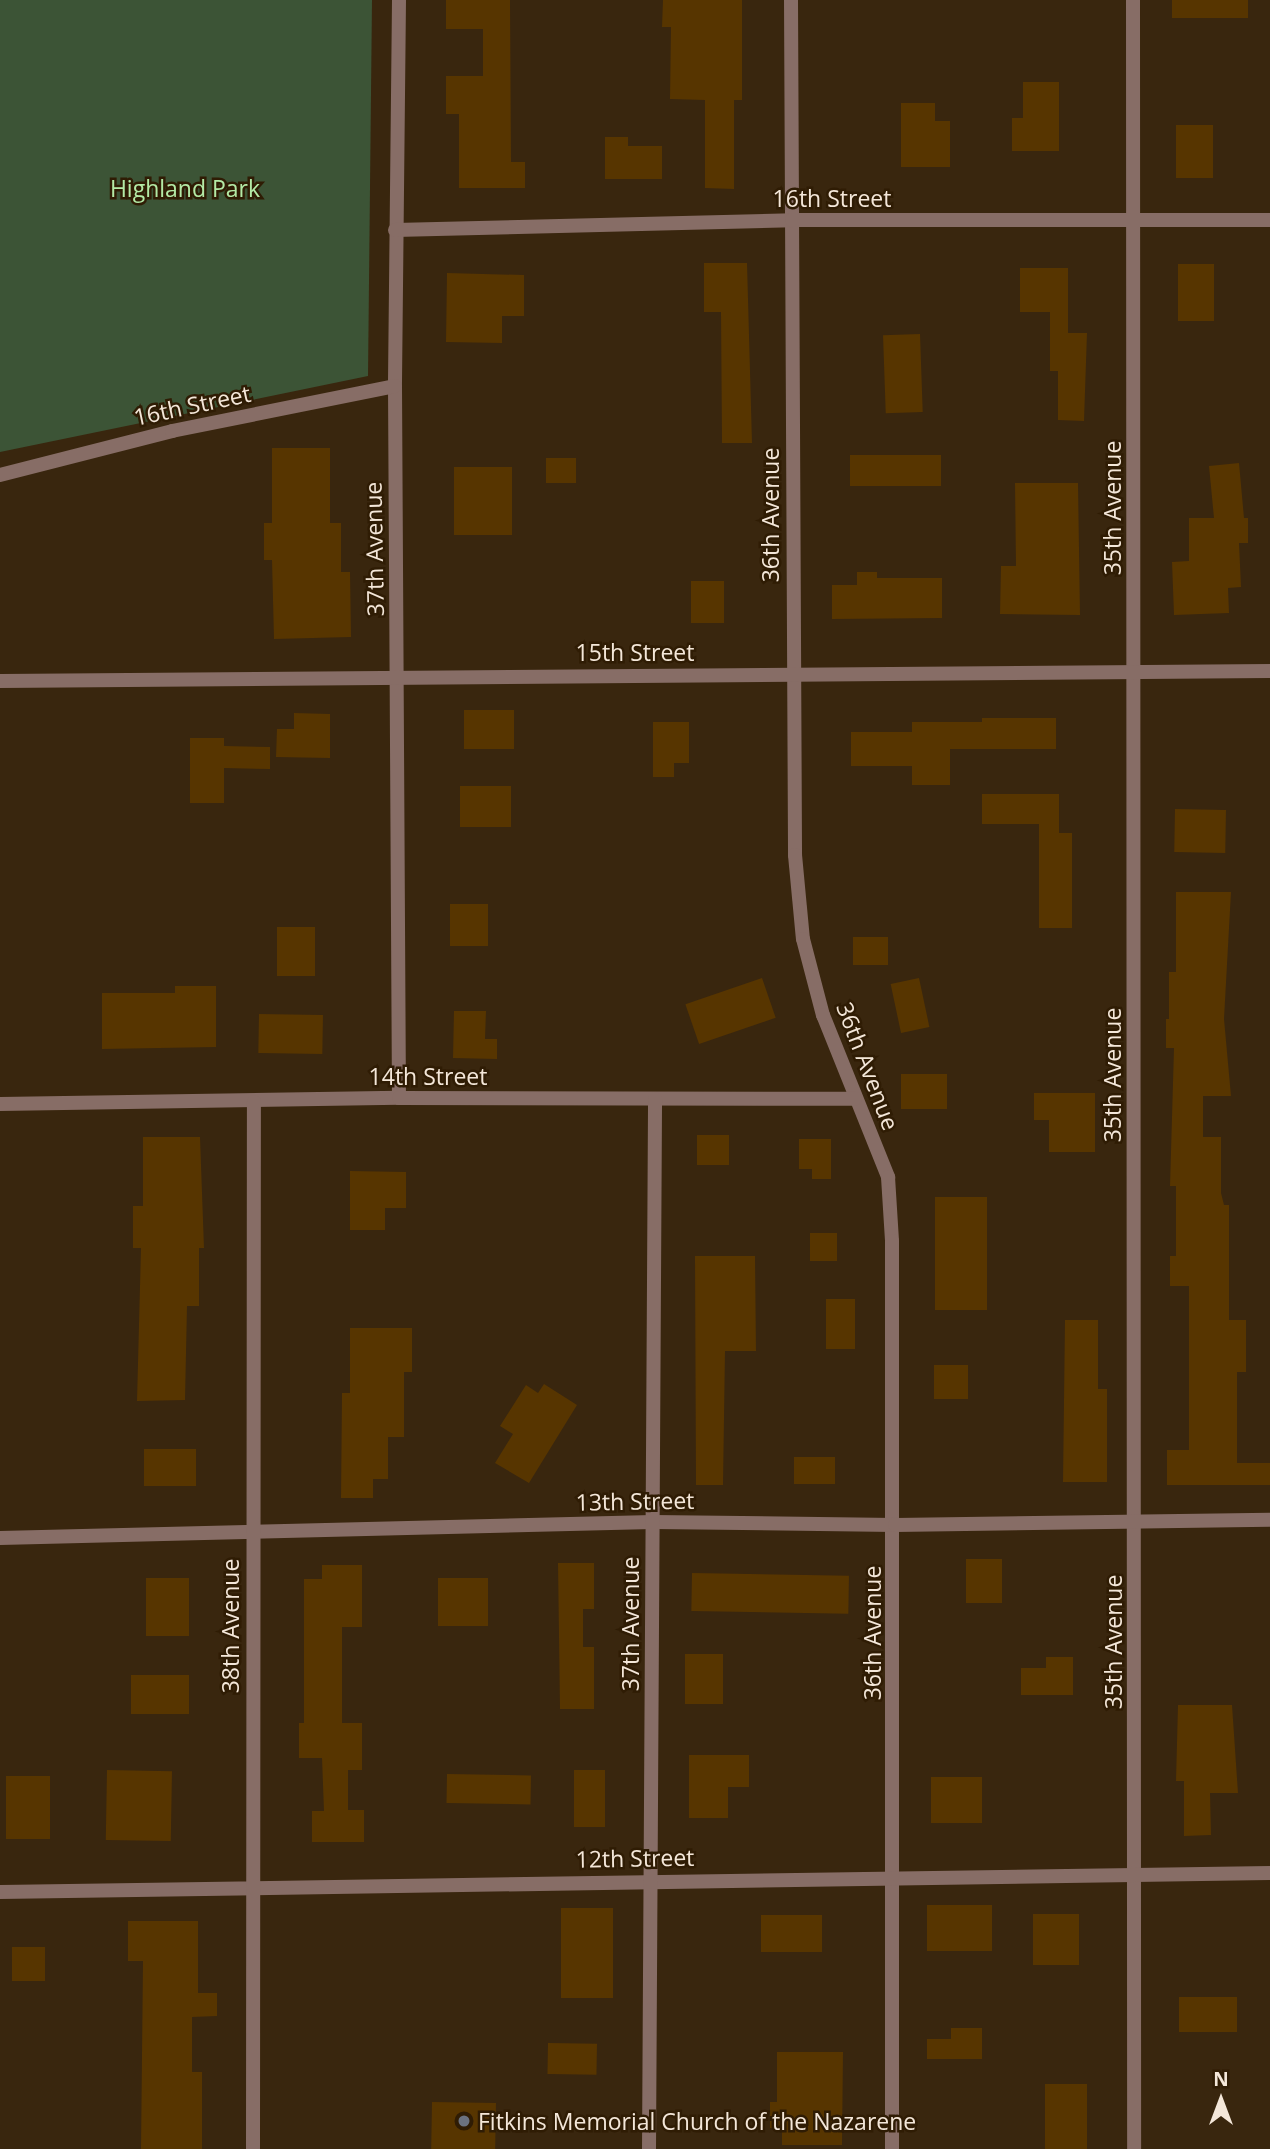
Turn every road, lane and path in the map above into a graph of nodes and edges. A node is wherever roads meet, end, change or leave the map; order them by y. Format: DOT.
graph roads {
  1 [pos="399,0"];
  2 [pos="791,0"];
  3 [pos="1133,0"];
  4 [pos="792,220"];
  5 [pos="1134,220"];
  6 [pos="1270,220"];
  7 [pos="395,230"];
  8 [pos="395,386"];
  9 [pos="0,475"];
  10 [pos="1135,670"];
  11 [pos="1270,671"];
  12 [pos="793,674"];
  13 [pos="399,676"];
  14 [pos="0,681"];
  15 [pos="399,1098"];
  16 [pos="655,1099"];
  17 [pos="855,1099"];
  18 [pos="254,1102"];
  19 [pos="0,1104"];
  20 [pos="1270,1520"];
  21 [pos="653,1522"];
  22 [pos="1135,1522"];
  23 [pos="895,1525"];
  24 [pos="252,1534"];
  25 [pos="0,1538"];
  26 [pos="1270,1873"];
  27 [pos="1135,1875"];
  28 [pos="892,1879"];
  29 [pos="654,1881"];
  30 [pos="254,1887"];
  31 [pos="0,1892"];
  32 [pos="253,2149"];
  33 [pos="649,2149"];
  34 [pos="892,2149"];
  35 [pos="1134,2149"];
  1 -- 7 [label="street, 37th Avenue"];
  2 -- 4 [label="street, 36th Avenue"];
  3 -- 5 [label="street, 35th Avenue"];
  4 -- 5 [label="street, 16th Street"];
  4 -- 7 [label="street, 16th Street"];
  4 -- 12 [label="street, 36th Avenue"];
  5 -- 6 [label="street, 16th Street"];
  5 -- 10 [label="street, 35th Avenue"];
  7 -- 8 [label="street, 37th Avenue"];
  8 -- 9 [label="street, 16th Street"];
  8 -- 13 [label="street, 37th Avenue"];
  10 -- 11 [label="street, 15th Street"];
  10 -- 12 [label="street, 15th Street"];
  10 -- 22 [label="street, 35th Avenue"];
  12 -- 13 [label="street, 15th Street"];
  12 -- 17 [label="street, 36th Avenue"];
  13 -- 14 [label="street, 15th Street"];
  13 -- 15 [label="street, 37th Avenue"];
  15 -- 16 [label="street, 14th Street"];
  15 -- 18 [label="street, 14th Street"];
  16 -- 17 [label="street, 14th Street"];
  16 -- 21 [label="street, 37th Avenue"];
  17 -- 23 [label="street, 36th Avenue"];
  18 -- 19 [label="street, 14th Street"];
  18 -- 24 [label="street, 38th Avenue"];
  20 -- 22 [label="street, 13th Street"];
  21 -- 23 [label="street, 13th Street"];
  21 -- 24 [label="street, 13th Street"];
  21 -- 29 [label="street, 37th Avenue"];
  22 -- 23 [label="street, 13th Street"];
  22 -- 27 [label="street, 35th Avenue"];
  23 -- 28 [label="street, 36th Avenue"];
  24 -- 25 [label="street, 13th Street"];
  24 -- 30 [label="street, 38th Avenue"];
  26 -- 27 [label="street, 12th Street"];
  27 -- 28 [label="street, 12th Street"];
  27 -- 35 [label="street, 35th Avenue"];
  28 -- 29 [label="street, 12th Street"];
  28 -- 34 [label="street, 36th Avenue"];
  29 -- 30 [label="street, 12th Street"];
  29 -- 33 [label="street, 37th Avenue"];
  30 -- 31 [label="street, 12th Street"];
  30 -- 32 [label="street, 38th Avenue"];
}
